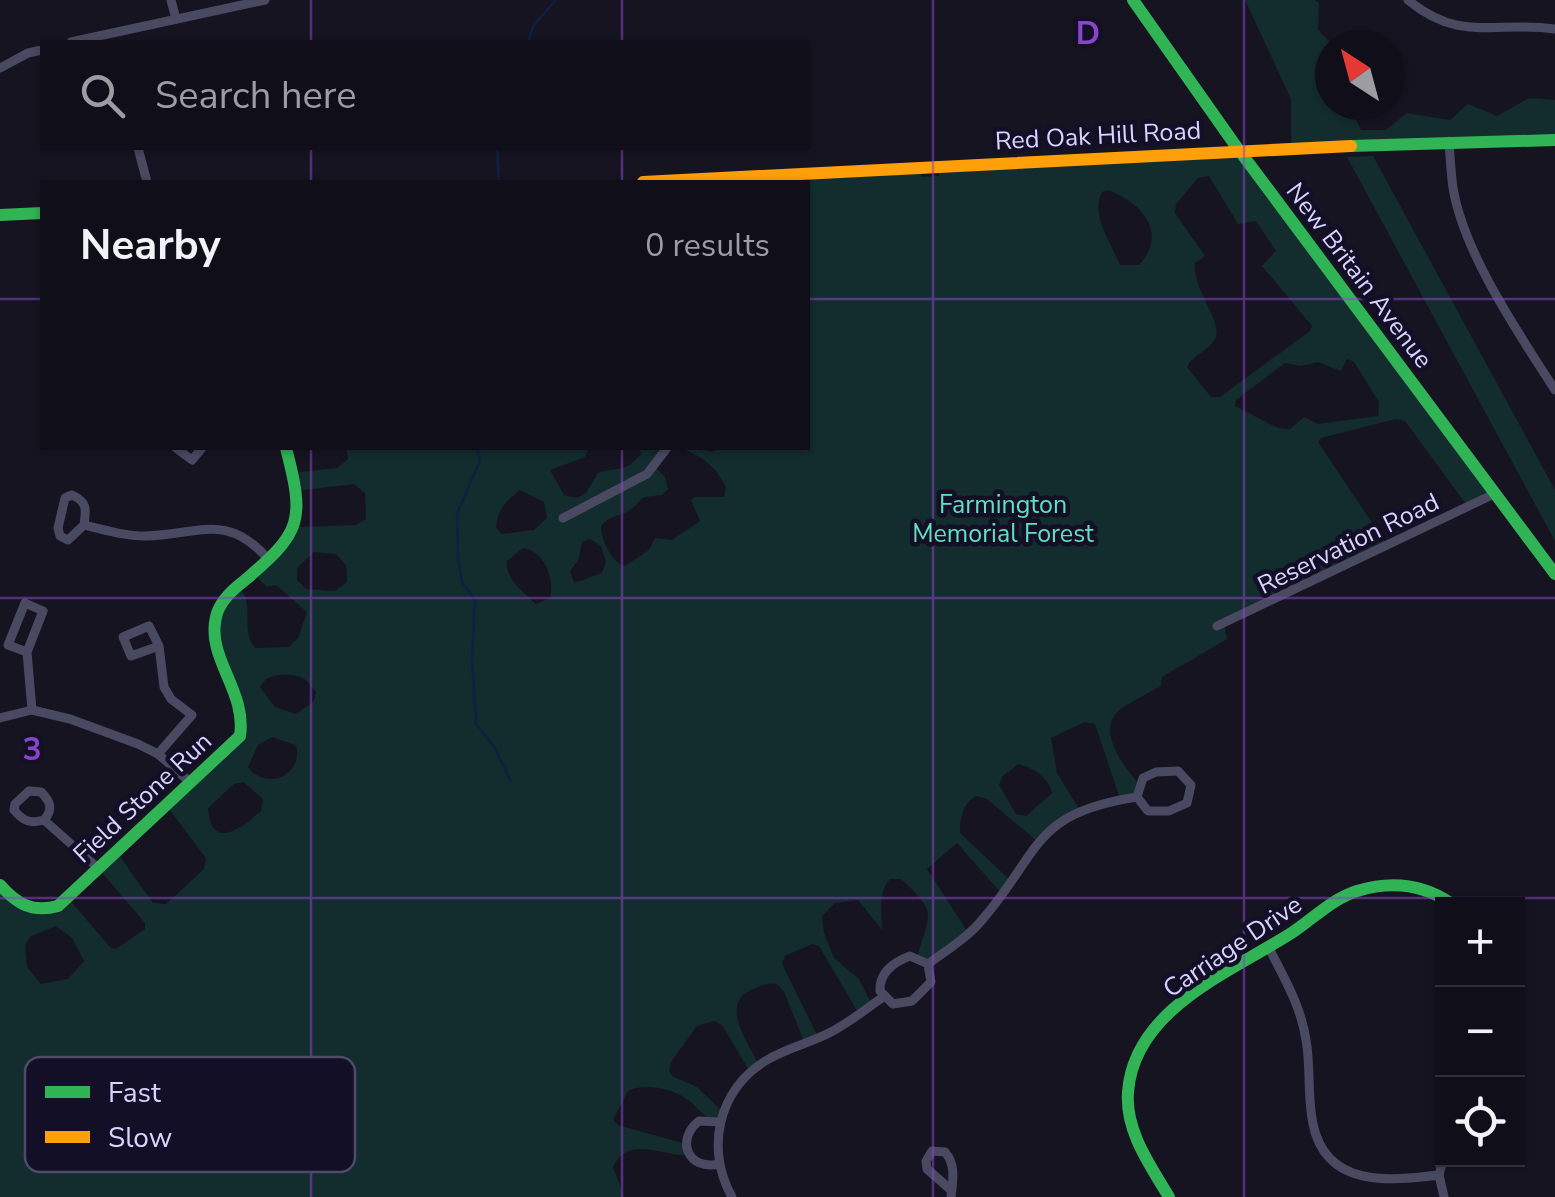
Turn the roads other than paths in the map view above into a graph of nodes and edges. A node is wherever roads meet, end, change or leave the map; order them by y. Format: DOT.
graph roads {
  1 [pos="171,0"];
  2 [pos="265,0"];
  3 [pos="1133,0"];
  4 [pos="1408,0"];
  5 [pos="176,19"];
  6 [pos="1555,29"];
  7 [pos="111,38"];
  8 [pos="40,50"];
  9 [pos="0,68"];
  10 [pos="1555,140"];
  11 [pos="1449,141"];
  12 [pos="139,150"];
  13 [pos="1239,150"];
  14 [pos="146,180"];
  15 [pos="680,180"];
  16 [pos="40,213"];
  17 [pos="0,215"];
  18 [pos="1555,390"];
  19 [pos="179,450"];
  20 [pos="200,450"];
  21 [pos="286,450"];
  22 [pos="664,450"];
  23 [pos="1494,494"];
  24 [pos="563,518"];
  25 [pos="84,525"];
  26 [pos="269,560"];
  27 [pos="1555,574"];
  28 [pos="1217,626"];
  29 [pos="158,646"];
  30 [pos="26,652"];
  31 [pos="32,710"];
  32 [pos="0,718"];
  33 [pos="158,754"];
  34 [pos="190,782"];
  35 [pos="1137,797"];
  36 [pos="44,820"];
  37 [pos="98,868"];
  38 [pos="0,885"];
  39 [pos="1440,897"];
  40 [pos="1269,948"];
  41 [pos="928,964"];
  42 [pos="883,997"];
  43 [pos="720,1122"];
  44 [pos="718,1164"];
  45 [pos="1441,1167"];
  46 [pos="1439,1175"];
  47 [pos="732,1197"];
  48 [pos="1169,1197"];
  49 [pos="1444,1197"];
  1 -- 5 [label="street"];
  2 -- 5 [label="street"];
  3 -- 13 [label="street, New Britain Avenue"];
  4 -- 6 [label="street"];
  5 -- 7 [label="street"];
  8 -- 9 [label="street"];
  10 -- 11 [label="street, Red Oak Hill Road"];
  11 -- 13 [label="street, Red Oak Hill Road"];
  11 -- 18 [label="street"];
  12 -- 14 [label="street"];
  13 -- 15 [label="street, Red Oak Hill Road"];
  13 -- 23 [label="street, New Britain Avenue"];
  16 -- 17 [label="street"];
  19 -- 20 [label="street"];
  21 -- 26 [label="street, Field Stone Run"];
  22 -- 24 [label="street"];
  23 -- 27 [label="street, New Britain Avenue"];
  23 -- 28 [label="street, Reservation Road"];
  25 -- 25 [label="street"];
  25 -- 26 [label="street"];
  26 -- 34 [label="street, Field Stone Run"];
  29 -- 33 [label="street"];
  30 -- 30 [label="street"];
  30 -- 31 [label="street"];
  31 -- 32 [label="street"];
  31 -- 33 [label="street"];
  33 -- 34 [label="street"];
  34 -- 37 [label="street, Field Stone Run"];
  35 -- 35 [label="street"];
  35 -- 41 [label="street"];
  36 -- 37 [label="street"];
  37 -- 38 [label="street, Field Stone Run"];
  39 -- 40 [label="street, Carriage Drive"];
  40 -- 46 [label="street"];
  40 -- 48 [label="street, Carriage Drive"];
  41 -- 42 [label="street"];
  41 -- 42 [label="street"];
  42 -- 43 [label="street"];
  43 -- 44 [label="street"];
  43 -- 44 [label="street"];
  44 -- 47 [label="street"];
  45 -- 46 [label="street"];
  46 -- 49 [label="street"];
}
